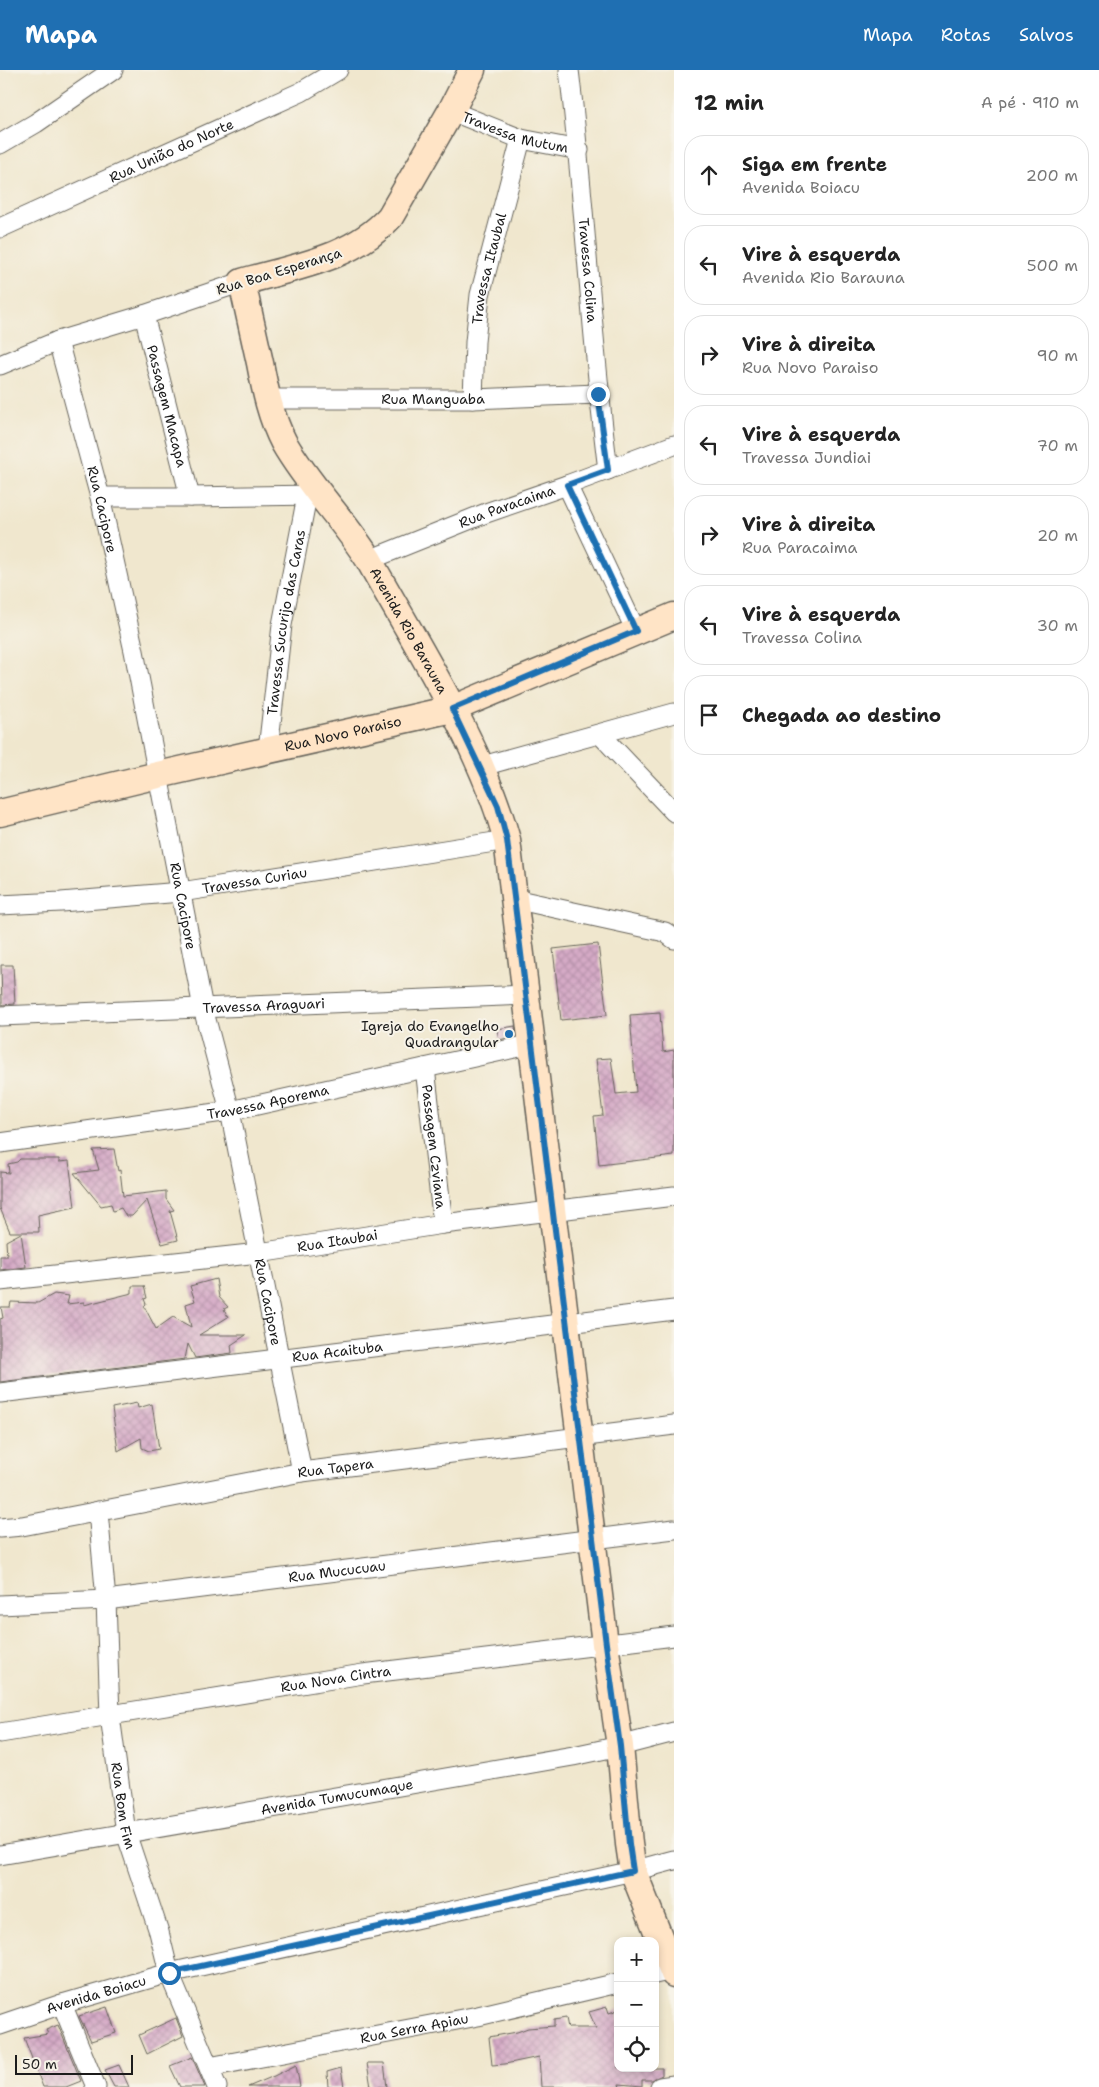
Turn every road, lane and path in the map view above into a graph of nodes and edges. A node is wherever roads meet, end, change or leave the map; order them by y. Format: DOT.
graph roads {
  1 [pos="113,70"];
  2 [pos="338,70"];
  3 [pos="472,70"];
  4 [pos="569,70"];
  5 [pos="451,111"];
  6 [pos="521,139"];
  7 [pos="0,144"];
  8 [pos="579,150"];
  9 [pos="0,228"];
  10 [pos="242,282"];
  11 [pos="144,315"];
  12 [pos="58,341"];
  13 [pos="0,365"];
  14 [pos="598,394"];
  15 [pos="267,399"];
  16 [pos="474,399"];
  17 [pos="674,445"];
  18 [pos="608,470"];
  19 [pos="567,485"];
  20 [pos="100,496"];
  21 [pos="313,496"];
  22 [pos="190,498"];
  23 [pos="369,560"];
  24 [pos="671,622"];
  25 [pos="636,631"];
  26 [pos="452,709"];
  27 [pos="674,713"];
  28 [pos="600,734"];
  29 [pos="268,750"];
  30 [pos="480,767"];
  31 [pos="158,775"];
  32 [pos="674,812"];
  33 [pos="0,813"];
  34 [pos="507,840"];
  35 [pos="182,892"];
  36 [pos="514,899"];
  37 [pos="0,905"];
  38 [pos="671,931"];
  39 [pos="527,995"];
  40 [pos="203,1008"];
  41 [pos="0,1016"];
  42 [pos="533,1044"];
  43 [pos="425,1068"];
  44 [pos="230,1111"];
  45 [pos="0,1143"];
  46 [pos="674,1196"];
  47 [pos="554,1209"];
  48 [pos="443,1224"];
  49 [pos="259,1253"];
  50 [pos="0,1281"];
  51 [pos="674,1310"];
  52 [pos="565,1323"];
  53 [pos="280,1360"];
  54 [pos="0,1393"];
  55 [pos="674,1425"];
  56 [pos="581,1436"];
  57 [pos="302,1472"];
  58 [pos="98,1511"];
  59 [pos="0,1528"];
  60 [pos="674,1529"];
  61 [pos="593,1539"];
  62 [pos="106,1600"];
  63 [pos="0,1605"];
  64 [pos="674,1636"];
  65 [pos="606,1644"];
  66 [pos="110,1716"];
  67 [pos="674,1732"];
  68 [pos="0,1733"];
  69 [pos="620,1746"];
  70 [pos="126,1833"];
  71 [pos="0,1855"];
  72 [pos="674,1860"];
  73 [pos="633,1871"];
  74 [pos="169,1973"];
  75 [pos="667,1973"];
  76 [pos="614,1984"];
  77 [pos="62,2004"];
  78 [pos="0,2025"];
  79 [pos="209,2066"];
  80 [pos="674,2084"];
  81 [pos="96,2087"];
  82 [pos="217,2087"];
  83 [pos="660,2087"];
  1 -- 7 [label="street"];
  2 -- 9 [label="street, Rua União do Norte"];
  3 -- 5 [label="street, Rua Boa Esperança"];
  4 -- 8 [label="street, Travessa Colina"];
  5 -- 6 [label="street, Travessa Mutum"];
  5 -- 10 [label="street, Rua Boa Esperança"];
  6 -- 8 [label="street, Travessa Mutum"];
  6 -- 16 [label="street, Travessa Itaubal"];
  8 -- 14 [label="street, Travessa Colina"];
  10 -- 11 [label="street, Rua Boa Esperança"];
  10 -- 15 [label="street, Avenida Rio Barauna"];
  11 -- 12 [label="street, Rua Boa Esperança"];
  11 -- 22 [label="street, Passagem Macapa"];
  12 -- 13 [label="street, Rua Boa Esperança"];
  12 -- 20 [label="street, Rua Cacipore"];
  14 -- 16 [label="street, Rua Manguaba"];
  14 -- 18 [label="street, Travessa Colina"];
  15 -- 16 [label="street, Rua Manguaba"];
  15 -- 21 [label="street, Avenida Rio Barauna"];
  17 -- 18 [label="street, Rua Paracaima"];
  18 -- 19 [label="street, Rua Paracaima"];
  19 -- 23 [label="street, Rua Paracaima"];
  19 -- 25 [label="street"];
  20 -- 22 [label="street"];
  20 -- 31 [label="street, Rua Cacipore"];
  21 -- 22 [label="street"];
  21 -- 23 [label="street, Avenida Rio Barauna"];
  21 -- 29 [label="street, Travessa Sucurijo das Caras"];
  23 -- 26 [label="street, Avenida Rio Barauna"];
  24 -- 25 [label="street, Rua Novo Paraiso"];
  25 -- 26 [label="street, Rua Novo Paraiso"];
  26 -- 29 [label="street, Rua Novo Paraiso"];
  26 -- 30 [label="street, Avenida Rio Barauna"];
  27 -- 28 [label="street"];
  28 -- 30 [label="street"];
  28 -- 32 [label="street"];
  29 -- 31 [label="street, Rua Novo Paraiso"];
  30 -- 34 [label="street, Avenida Rio Barauna"];
  31 -- 33 [label="street, Rua Novo Paraiso"];
  31 -- 35 [label="street, Rua Cacipore"];
  34 -- 35 [label="street, Travessa Curiau"];
  34 -- 36 [label="street, Avenida Rio Barauna"];
  35 -- 37 [label="street, Travessa Curiau"];
  35 -- 40 [label="street, Rua Cacipore"];
  36 -- 38 [label="street"];
  36 -- 39 [label="street, Avenida Rio Barauna"];
  39 -- 40 [label="street, Travessa Araguari"];
  39 -- 42 [label="street, Avenida Rio Barauna"];
  40 -- 41 [label="street, Travessa Araguari"];
  40 -- 44 [label="street, Rua Cacipore"];
  42 -- 43 [label="street, Travessa Aporema"];
  42 -- 47 [label="street, Avenida Rio Barauna"];
  43 -- 44 [label="street, Travessa Aporema"];
  43 -- 48 [label="street, Passagem Czviana"];
  44 -- 45 [label="street, Travessa Aporema"];
  44 -- 49 [label="street, Rua Cacipore"];
  46 -- 47 [label="street, Rua Itaubai"];
  47 -- 48 [label="street, Rua Itaubai"];
  47 -- 52 [label="street, Avenida Rio Barauna"];
  48 -- 49 [label="street, Rua Itaubai"];
  49 -- 50 [label="street, Rua Itaubai"];
  49 -- 53 [label="street, Rua Cacipore"];
  51 -- 52 [label="street, Rua Acaituba"];
  52 -- 53 [label="street, Rua Acaituba"];
  52 -- 56 [label="street, Avenida Rio Barauna"];
  53 -- 54 [label="street, Rua Acaituba"];
  53 -- 57 [label="street, Rua Cacipore"];
  55 -- 56 [label="street, Rua Tapera"];
  56 -- 57 [label="street, Rua Tapera"];
  56 -- 61 [label="street, Avenida Rio Barauna"];
  57 -- 58 [label="street, Rua Tapera"];
  58 -- 59 [label="street, Rua Tapera"];
  58 -- 62 [label="street, Rua Bom Fim"];
  60 -- 61 [label="street, Rua Mucucuau"];
  61 -- 62 [label="street, Rua Mucucuau"];
  61 -- 65 [label="street, Avenida Rio Barauna"];
  62 -- 63 [label="street, Rua Mucucuau"];
  62 -- 66 [label="street, Rua Bom Fim"];
  64 -- 65 [label="street, Rua Nova Cintra"];
  65 -- 66 [label="street, Rua Nova Cintra"];
  65 -- 69 [label="street, Avenida Rio Barauna"];
  66 -- 68 [label="street, Rua Nova Cintra"];
  66 -- 70 [label="street, Rua Bom Fim"];
  67 -- 69 [label="street, Avenida Tumucumaque"];
  69 -- 70 [label="street, Avenida Tumucumaque"];
  69 -- 73 [label="street, Avenida Rio Barauna"];
  70 -- 71 [label="street, Avenida Tumucumaque"];
  70 -- 74 [label="street, Rua Bom Fim"];
  72 -- 73 [label="street, Avenida Boiacu"];
  73 -- 74 [label="street, Avenida Boiacu"];
  73 -- 75 [label="street, Avenida Rio Barauna"];
  74 -- 77 [label="street, Avenida Boiacu"];
  74 -- 79 [label="street, Rua Bom Fim"];
  76 -- 79 [label="street, Rua Serra Apiau"];
  77 -- 78 [label="street, Avenida Boiacu"];
  77 -- 81 [label="street"];
  79 -- 82 [label="street, Rua Bom Fim"];
  80 -- 83 [label="street"];
}
